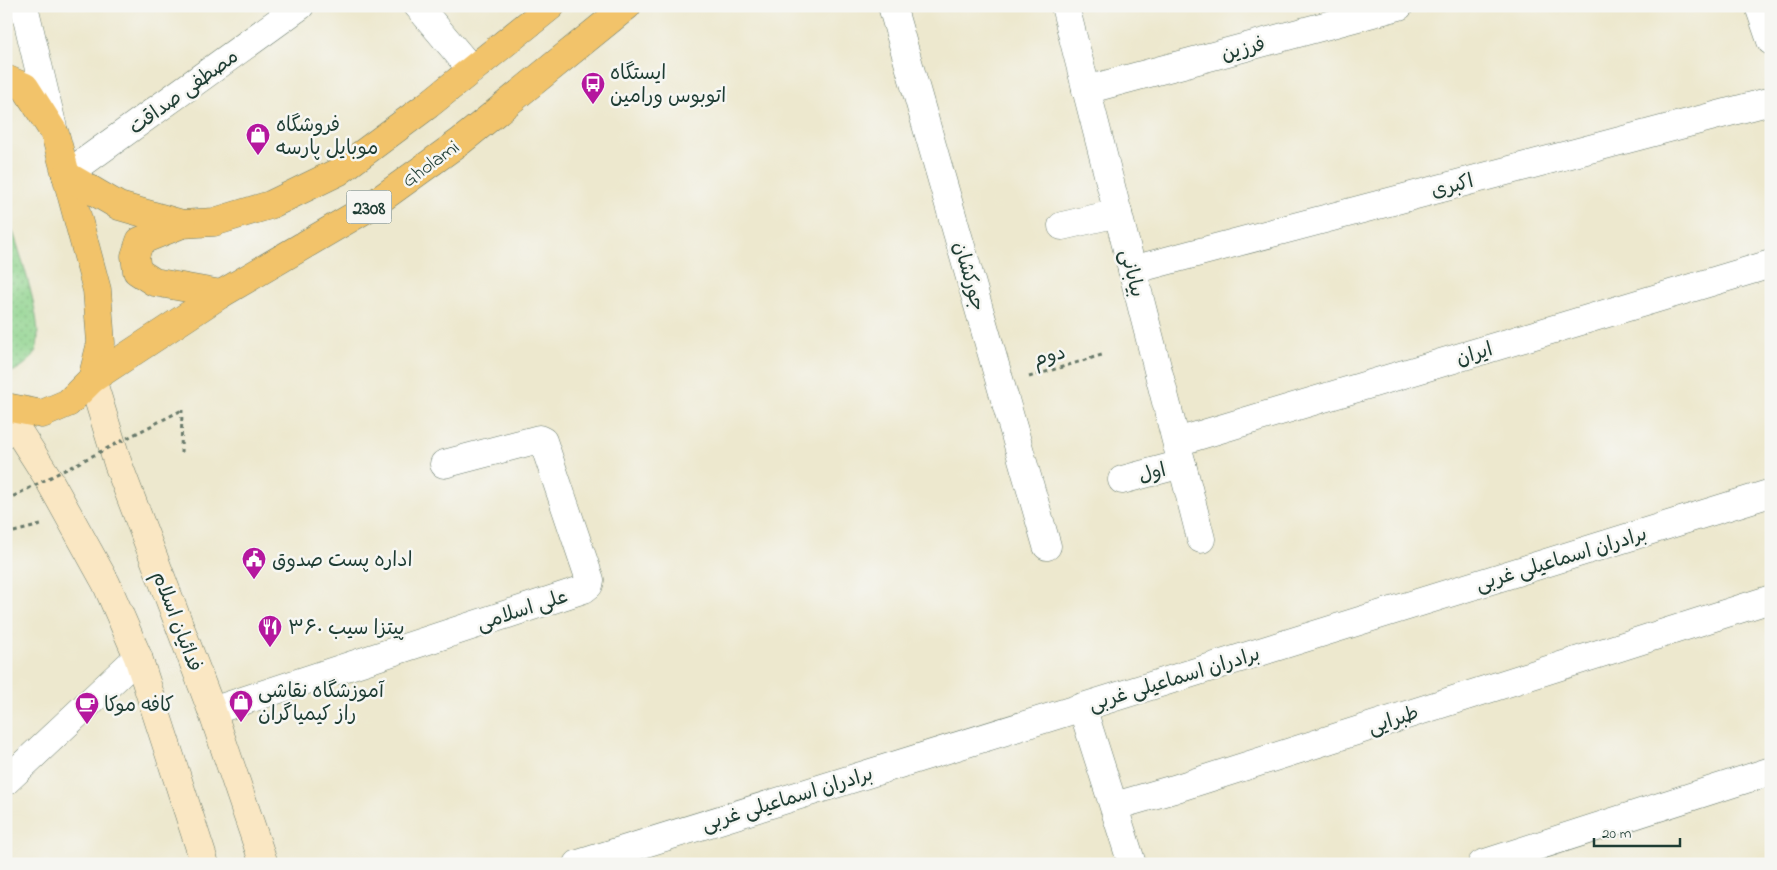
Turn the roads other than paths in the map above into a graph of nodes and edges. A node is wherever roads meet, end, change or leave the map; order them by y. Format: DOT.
graph roads {
  1 [pos="24,6"];
  2 [pos="300,6"];
  3 [pos="418,6"];
  4 [pos="551,6"];
  5 [pos="627,6"];
  6 [pos="892,6"];
  7 [pos="1065,6"];
  8 [pos="1399,6"];
  9 [pos="1759,6"];
  10 [pos="1771,41"];
  11 [pos="6,58"];
  12 [pos="472,70"];
  13 [pos="16,83"];
  14 [pos="1086,90"];
  15 [pos="1771,101"];
  16 [pos="55,134"];
  17 [pos="66,175"];
  18 [pos="1118,213"];
  19 [pos="182,224"];
  20 [pos="1062,226"];
  21 [pos="1771,264"];
  22 [pos="1132,270"];
  23 [pos="221,294"];
  24 [pos="92,379"];
  25 [pos="6,407"];
  26 [pos="6,412"];
  27 [pos="1179,453"];
  28 [pos="444,464"];
  29 [pos="1122,480"];
  30 [pos="1771,493"];
  31 [pos="1201,539"];
  32 [pos="1047,546"];
  33 [pos="1771,599"];
  34 [pos="138,657"];
  35 [pos="1082,707"];
  36 [pos="212,711"];
  37 [pos="1771,771"];
  38 [pos="6,781"];
  39 [pos="1115,806"];
  40 [pos="205,864"];
  41 [pos="264,864"];
  42 [pos="578,864"];
  43 [pos="1132,864"];
  44 [pos="1482,864"];
  1 -- 16 [label="street"];
  2 -- 17 [label="street, مصطفی صداقت"];
  3 -- 12 [label="street"];
  4 -- 12 [label="main road, 2308"];
  5 -- 23 [label="main road, Gholami / 2308"];
  6 -- 32 [label="street, جورکشان"];
  7 -- 14 [label="street, بیابانی"];
  8 -- 14 [label="street, فرزین"];
  9 -- 10 [label="street"];
  11 -- 13 [label="main road"];
  12 -- 19 [label="main road, 2308"];
  13 -- 16 [label="main road"];
  14 -- 18 [label="street, بیابانی"];
  15 -- 22 [label="street, اکبری"];
  16 -- 17 [label="main road"];
  17 -- 19 [label="main road, 2308"];
  17 -- 24 [label="main road"];
  18 -- 20 [label="street"];
  18 -- 22 [label="street, بیابانی"];
  19 -- 23 [label="main road"];
  21 -- 27 [label="street, ایران"];
  22 -- 27 [label="street, بیابانی"];
  23 -- 24 [label="main road, Gholami / 2308"];
  24 -- 25 [label="main road, Gholami"];
  24 -- 36 [label="main road, فدائیان اسلام"];
  26 -- 34 [label="main road"];
  27 -- 29 [label="street, اول"];
  27 -- 31 [label="street, بیابانی"];
  28 -- 36 [label="street, علی اسلامی"];
  30 -- 35 [label="street, برادران اسماعیلی غربی"];
  33 -- 39 [label="street, طبرایی"];
  34 -- 38 [label="street"];
  34 -- 40 [label="main road"];
  35 -- 39 [label="street"];
  35 -- 42 [label="street, برادران اسماعیلی غربی"];
  36 -- 41 [label="main road, فدائیان اسلام"];
  37 -- 44 [label="street"];
  39 -- 43 [label="street"];
}
